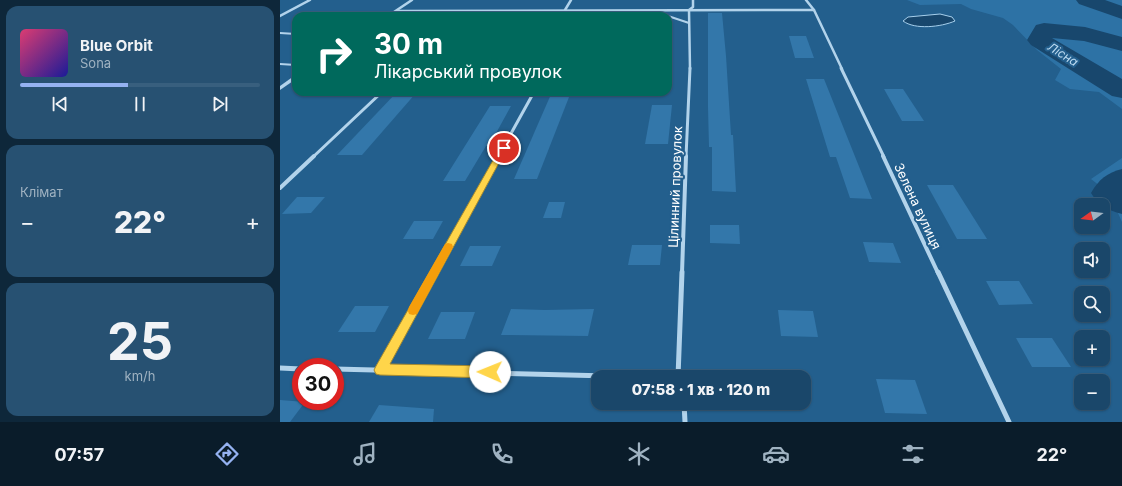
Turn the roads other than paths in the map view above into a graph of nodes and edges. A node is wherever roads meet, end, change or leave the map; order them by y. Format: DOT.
graph roads {
  1 [pos="310,0"];
  2 [pos="412,0"];
  3 [pos="571,0"];
  4 [pos="693,0"];
  5 [pos="806,0"];
  6 [pos="565,10"];
  7 [pos="647,10"];
  8 [pos="689,10"];
  9 [pos="814,10"];
  10 [pos="397,11"];
  11 [pos="654,12"];
  12 [pos="280,16"];
  13 [pos="672,18"];
  14 [pos="689,23"];
  15 [pos="280,33"];
  16 [pos="292,34"];
  17 [pos="280,64"];
  18 [pos="292,65"];
  19 [pos="292,80"];
  20 [pos="280,88"];
  21 [pos="378,96"];
  22 [pos="532,96"];
  23 [pos="280,188"];
  24 [pos="280,368"];
  25 [pos="292,369"];
  26 [pos="344,369"];
  27 [pos="380,370"];
  28 [pos="678,370"];
  29 [pos="591,375"];
  30 [pos="684,410"];
  31 [pos="684,422"];
  32 [pos="1009,422"];
  1 -- 12 [label="street"];
  2 -- 10 [label="street"];
  3 -- 6 [label="street"];
  4 -- 8 [label="street, Цілинний провулок"];
  5 -- 9 [label="street, Зелена вулиця"];
  6 -- 7 [label="street"];
  6 -- 10 [label="street"];
  7 -- 8 [label="street"];
  7 -- 11 [label="lane"];
  8 -- 9 [label="street"];
  8 -- 14 [label="street, Цілинний провулок"];
  9 -- 32 [label="street, Зелена вулиця"];
  13 -- 14 [label="lane"];
  14 -- 28 [label="street, Цілинний провулок"];
  15 -- 16 [label="street"];
  17 -- 18 [label="lane"];
  19 -- 20 [label="street"];
  21 -- 23 [label="street"];
  22 -- 27 [label="street"];
  24 -- 25 [label="street"];
  26 -- 27 [label="street"];
  27 -- 29 [label="street"];
  30 -- 31 [label="street"];
}
